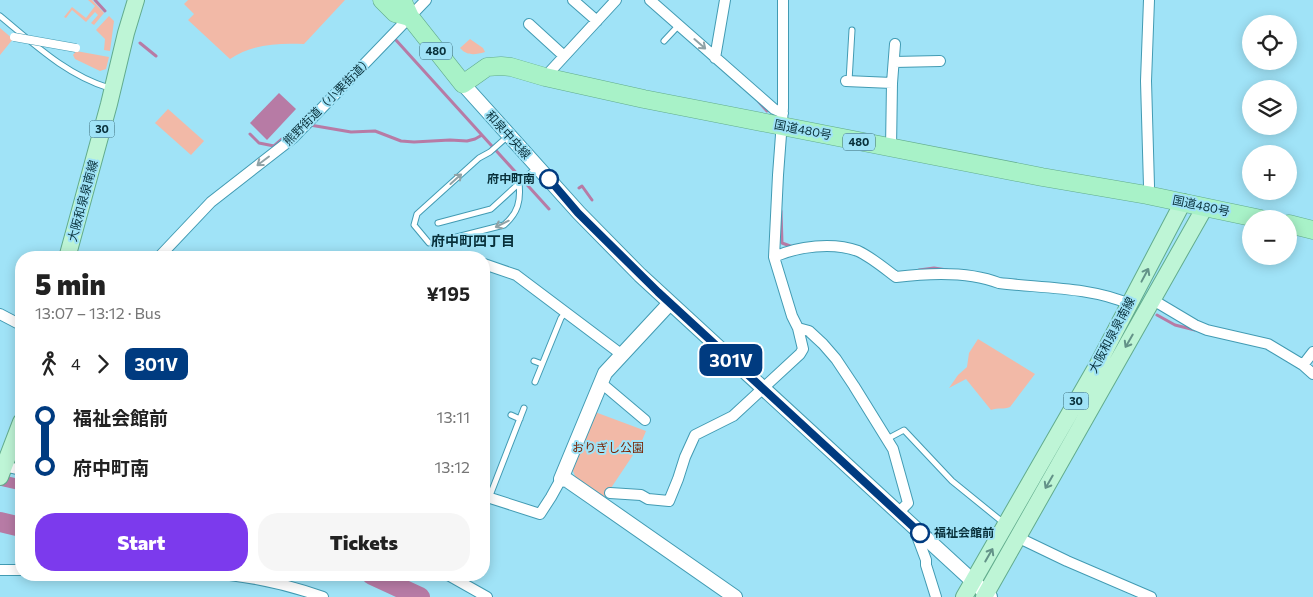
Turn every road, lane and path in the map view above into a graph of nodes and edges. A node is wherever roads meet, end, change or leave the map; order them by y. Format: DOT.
graph roads {
  1 [pos="136,0"];
  2 [pos="382,0"];
  3 [pos="402,0"];
  4 [pos="426,0"];
  5 [pos="573,0"];
  6 [pos="616,0"];
  7 [pos="650,0"];
  8 [pos="724,0"];
  9 [pos="783,0"];
  10 [pos="1149,0"];
  11 [pos="0,16"];
  12 [pos="410,18"];
  13 [pos="597,21"];
  14 [pos="529,24"];
  15 [pos="677,27"];
  16 [pos="852,30"];
  17 [pos="14,37"];
  18 [pos="664,41"];
  19 [pos="895,44"];
  20 [pos="76,48"];
  21 [pos="564,56"];
  22 [pos="716,58"];
  23 [pos="940,61"];
  24 [pos="894,62"];
  25 [pos="545,77"];
  26 [pos="848,81"];
  27 [pos="892,83"];
  28 [pos="463,84"];
  29 [pos="112,88"];
  30 [pos="783,120"];
  31 [pos="509,135"];
  32 [pos="890,148"];
  33 [pos="537,167"];
  34 [pos="522,181"];
  35 [pos="1147,195"];
  36 [pos="1183,202"];
  37 [pos="1205,207"];
  38 [pos="1242,215"];
  39 [pos="438,222"];
  40 [pos="1297,226"];
  41 [pos="1313,230"];
  42 [pos="69,251"];
  43 [pos="165,251"];
  44 [pos="774,258"];
  45 [pos="490,266"];
  46 [pos="1153,300"];
  47 [pos="670,303"];
  48 [pos="1129,304"];
  49 [pos="566,312"];
  50 [pos="0,314"];
  51 [pos="15,322"];
  52 [pos="798,328"];
  53 [pos="1313,352"];
  54 [pos="621,354"];
  55 [pos="534,361"];
  56 [pos="542,364"];
  57 [pos="1303,365"];
  58 [pos="1313,374"];
  59 [pos="535,382"];
  60 [pos="600,382"];
  61 [pos="763,389"];
  62 [pos="524,408"];
  63 [pos="511,415"];
  64 [pos="520,419"];
  65 [pos="645,420"];
  66 [pos="15,438"];
  67 [pos="887,439"];
  68 [pos="2,470"];
  69 [pos="15,470"];
  70 [pos="560,478"];
  71 [pos="490,488"];
  72 [pos="610,493"];
  73 [pos="490,498"];
  74 [pos="898,513"];
  75 [pos="1006,525"];
  76 [pos="914,527"];
  77 [pos="1017,537"];
  78 [pos="0,570"];
  79 [pos="15,570"];
  80 [pos="265,581"];
  81 [pos="459,581"];
  82 [pos="973,582"];
  83 [pos="298,593"];
  84 [pos="986,596"];
  85 [pos="323,597"];
  86 [pos="487,597"];
  87 [pos="735,597"];
  88 [pos="936,597"];
  89 [pos="964,597"];
  90 [pos="1150,597"];
  1 -- 29 [label="main road, 大阪和泉泉南線 / 30"];
  2 -- 12 [label="highway, 480"];
  3 -- 12 [label="highway, 480"];
  4 -- 12 [label="street, 熊野街道（小栗街道）"];
  5 -- 13 [label="street"];
  6 -- 13 [label="street"];
  7 -- 15 [label="street"];
  8 -- 22 [label="street"];
  9 -- 30 [label="street"];
  10 -- 35 [label="street"];
  11 -- 29 [label="lane"];
  12 -- 28 [label="highway, 480"];
  12 -- 43 [label="street, 熊野街道（小栗街道）, one-way"];
  13 -- 21 [label="street"];
  14 -- 21 [label="street"];
  15 -- 18 [label="lane"];
  15 -- 22 [label="street, one-way"];
  16 -- 26 [label="lane"];
  17 -- 20 [label="street, bridge"];
  19 -- 24 [label="street"];
  21 -- 25 [label="street"];
  22 -- 30 [label="street"];
  23 -- 24 [label="street"];
  24 -- 27 [label="street"];
  25 -- 28 [label="highway, 国道480号 / 480"];
  25 -- 30 [label="highway, 国道480号 / 480"];
  26 -- 27 [label="street"];
  27 -- 32 [label="street"];
  28 -- 31 [label="street, 和泉中央線"];
  29 -- 42 [label="main road, 大阪和泉泉南線 / 30"];
  30 -- 32 [label="highway, 国道480号 / 480"];
  30 -- 44 [label="street"];
  31 -- 33 [label="street, 和泉中央線"];
  34 -- 31 [label="lane, one-way"];
  32 -- 35 [label="highway, 国道480号 / 480"];
  33 -- 34 [label="lane"];
  33 -- 47 [label="street, 和泉中央線"];
  34 -- 39 [label="lane"];
  35 -- 36 [label="highway, 国道480号 / 480"];
  36 -- 37 [label="highway, 国道480号 / 480"];
  48 -- 36 [label="main road, 大阪和泉泉南線 / 30, one-way"];
  37 -- 38 [label="highway, 国道480号 / 480"];
  37 -- 46 [label="main road, 大阪和泉泉南線 / 30"];
  40 -- 41 [label="highway"];
  44 -- 48 [label="street"];
  44 -- 52 [label="street"];
  45 -- 49 [label="street"];
  46 -- 57 [label="street"];
  46 -- 77 [label="main road, 大阪和泉泉南線 / 30, one-way"];
  47 -- 54 [label="street"];
  47 -- 61 [label="street, 和泉中央線"];
  48 -- 75 [label="main road, 大阪和泉泉南線 / 30"];
  49 -- 54 [label="street"];
  49 -- 56 [label="lane"];
  50 -- 51 [label="street"];
  52 -- 61 [label="street"];
  52 -- 67 [label="street"];
  53 -- 57 [label="street"];
  54 -- 60 [label="street"];
  55 -- 56 [label="lane"];
  56 -- 59 [label="lane"];
  57 -- 58 [label="street"];
  60 -- 65 [label="street"];
  60 -- 70 [label="street"];
  61 -- 72 [label="street"];
  61 -- 74 [label="street, 和泉中央線"];
  62 -- 64 [label="lane"];
  63 -- 64 [label="lane"];
  64 -- 71 [label="lane"];
  66 -- 68 [label="main road"];
  67 -- 74 [label="street"];
  67 -- 75 [label="lane"];
  68 -- 69 [label="street"];
  70 -- 73 [label="street"];
  70 -- 87 [label="street"];
  74 -- 76 [label="street, 和泉中央線"];
  82 -- 75 [label="main road, 大阪和泉泉南線 / 30, one-way"];
  76 -- 82 [label="street, 和泉中央線"];
  76 -- 88 [label="street"];
  77 -- 84 [label="main road, 大阪和泉泉南線 / 30"];
  77 -- 90 [label="street"];
  78 -- 79 [label="street"];
  80 -- 83 [label="street"];
  81 -- 86 [label="street"];
  82 -- 84 [label="street, 和泉中央線"];
  82 -- 89 [label="main road, 大阪和泉泉南線 / 30"];
  83 -- 85 [label="street"];
}
